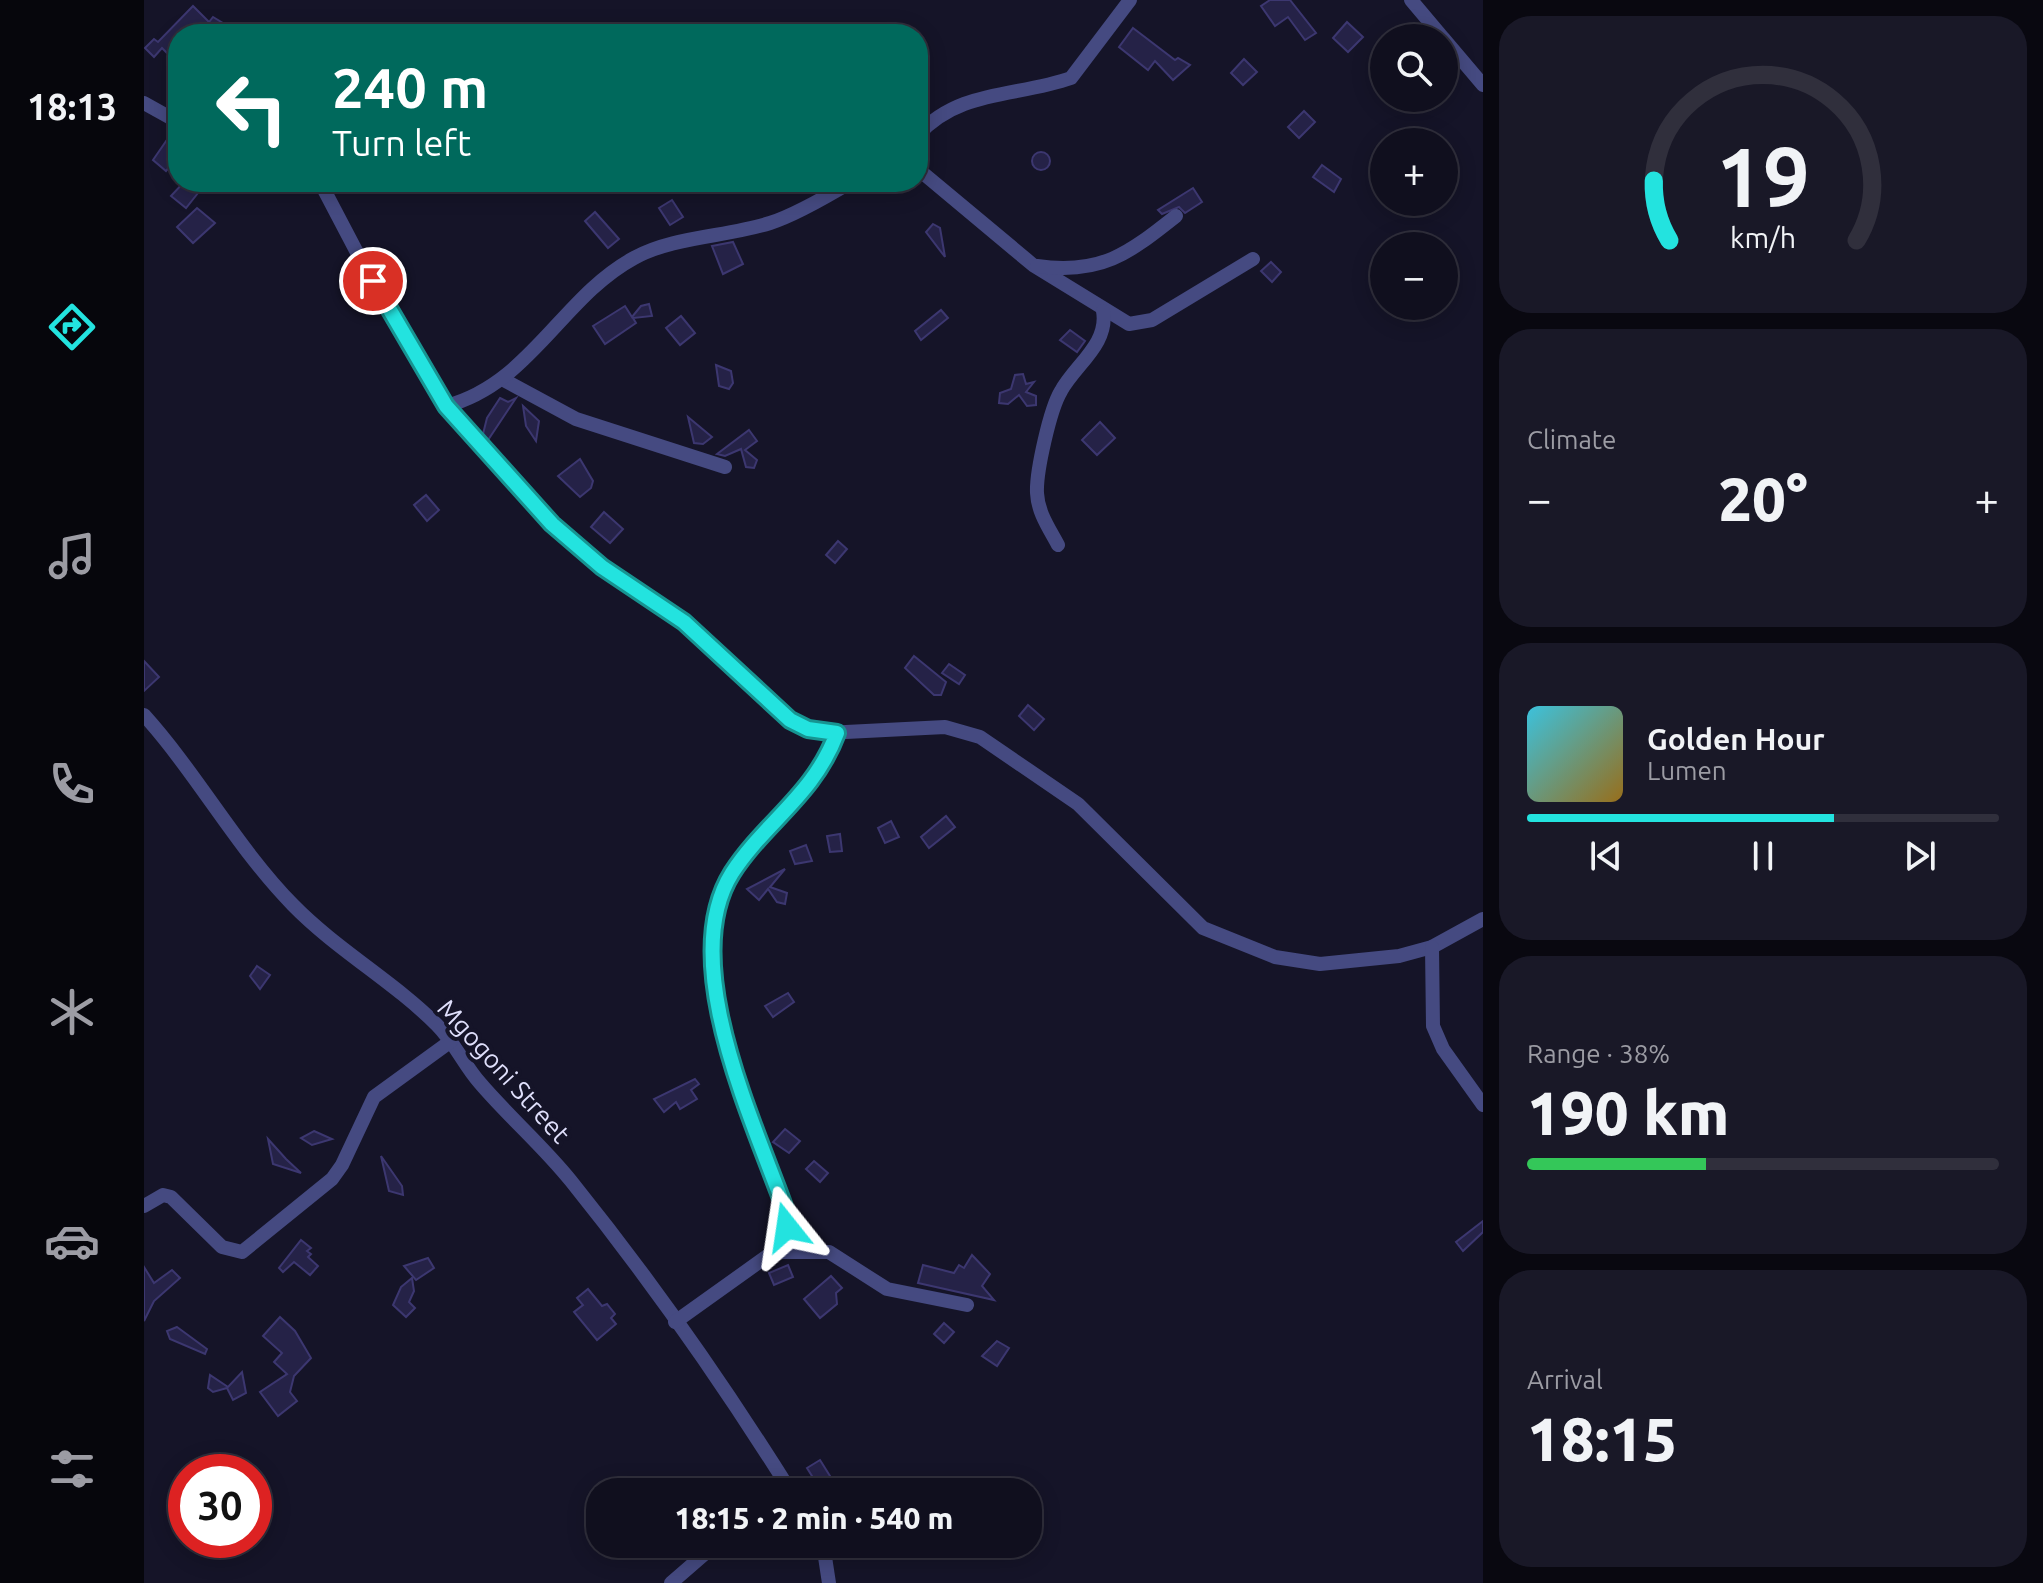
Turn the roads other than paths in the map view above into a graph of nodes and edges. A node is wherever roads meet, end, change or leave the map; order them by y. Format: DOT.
graph roads {
  1 [pos="1130,0"];
  2 [pos="1411,0"];
  3 [pos="1432,24"];
  4 [pos="1458,55"];
  5 [pos="1483,85"];
  6 [pos="144,104"];
  7 [pos="168,117"];
  8 [pos="928,126"];
  9 [pos="928,177"];
  10 [pos="325,192"];
  11 [pos="831,192"];
  12 [pos="1176,216"];
  13 [pos="1253,259"];
  14 [pos="1033,265"];
  15 [pos="1103,311"];
  16 [pos="504,380"];
  17 [pos="446,406"];
  18 [pos="725,467"];
  19 [pos="1058,545"];
  20 [pos="144,715"];
  21 [pos="837,733"];
  22 [pos="1483,919"];
  23 [pos="1432,947"];
  24 [pos="451,1041"];
  25 [pos="1483,1105"];
  26 [pos="144,1206"];
  27 [pos="773,1252"];
  28 [pos="967,1305"];
  29 [pos="675,1322"];
  30 [pos="778,1478"];
  31 [pos="700,1558"];
  32 [pos="825,1558"];
  33 [pos="671,1583"];
  34 [pos="829,1583"];
  1 -- 8 [label="street"];
  2 -- 3 [label="street"];
  4 -- 5 [label="street"];
  6 -- 7 [label="street"];
  9 -- 14 [label="street"];
  10 -- 17 [label="street"];
  11 -- 16 [label="street"];
  12 -- 14 [label="street"];
  13 -- 15 [label="street"];
  14 -- 15 [label="street"];
  15 -- 19 [label="street"];
  16 -- 17 [label="street"];
  16 -- 18 [label="street"];
  17 -- 21 [label="street"];
  20 -- 24 [label="street, Mgogoni Street"];
  21 -- 23 [label="street"];
  21 -- 27 [label="street"];
  22 -- 23 [label="street"];
  23 -- 25 [label="street"];
  24 -- 26 [label="street"];
  24 -- 29 [label="street, Mgogoni Street"];
  27 -- 28 [label="street"];
  27 -- 29 [label="street"];
  29 -- 30 [label="street, Mgogoni Street"];
  31 -- 33 [label="street"];
  32 -- 34 [label="street"];
}
